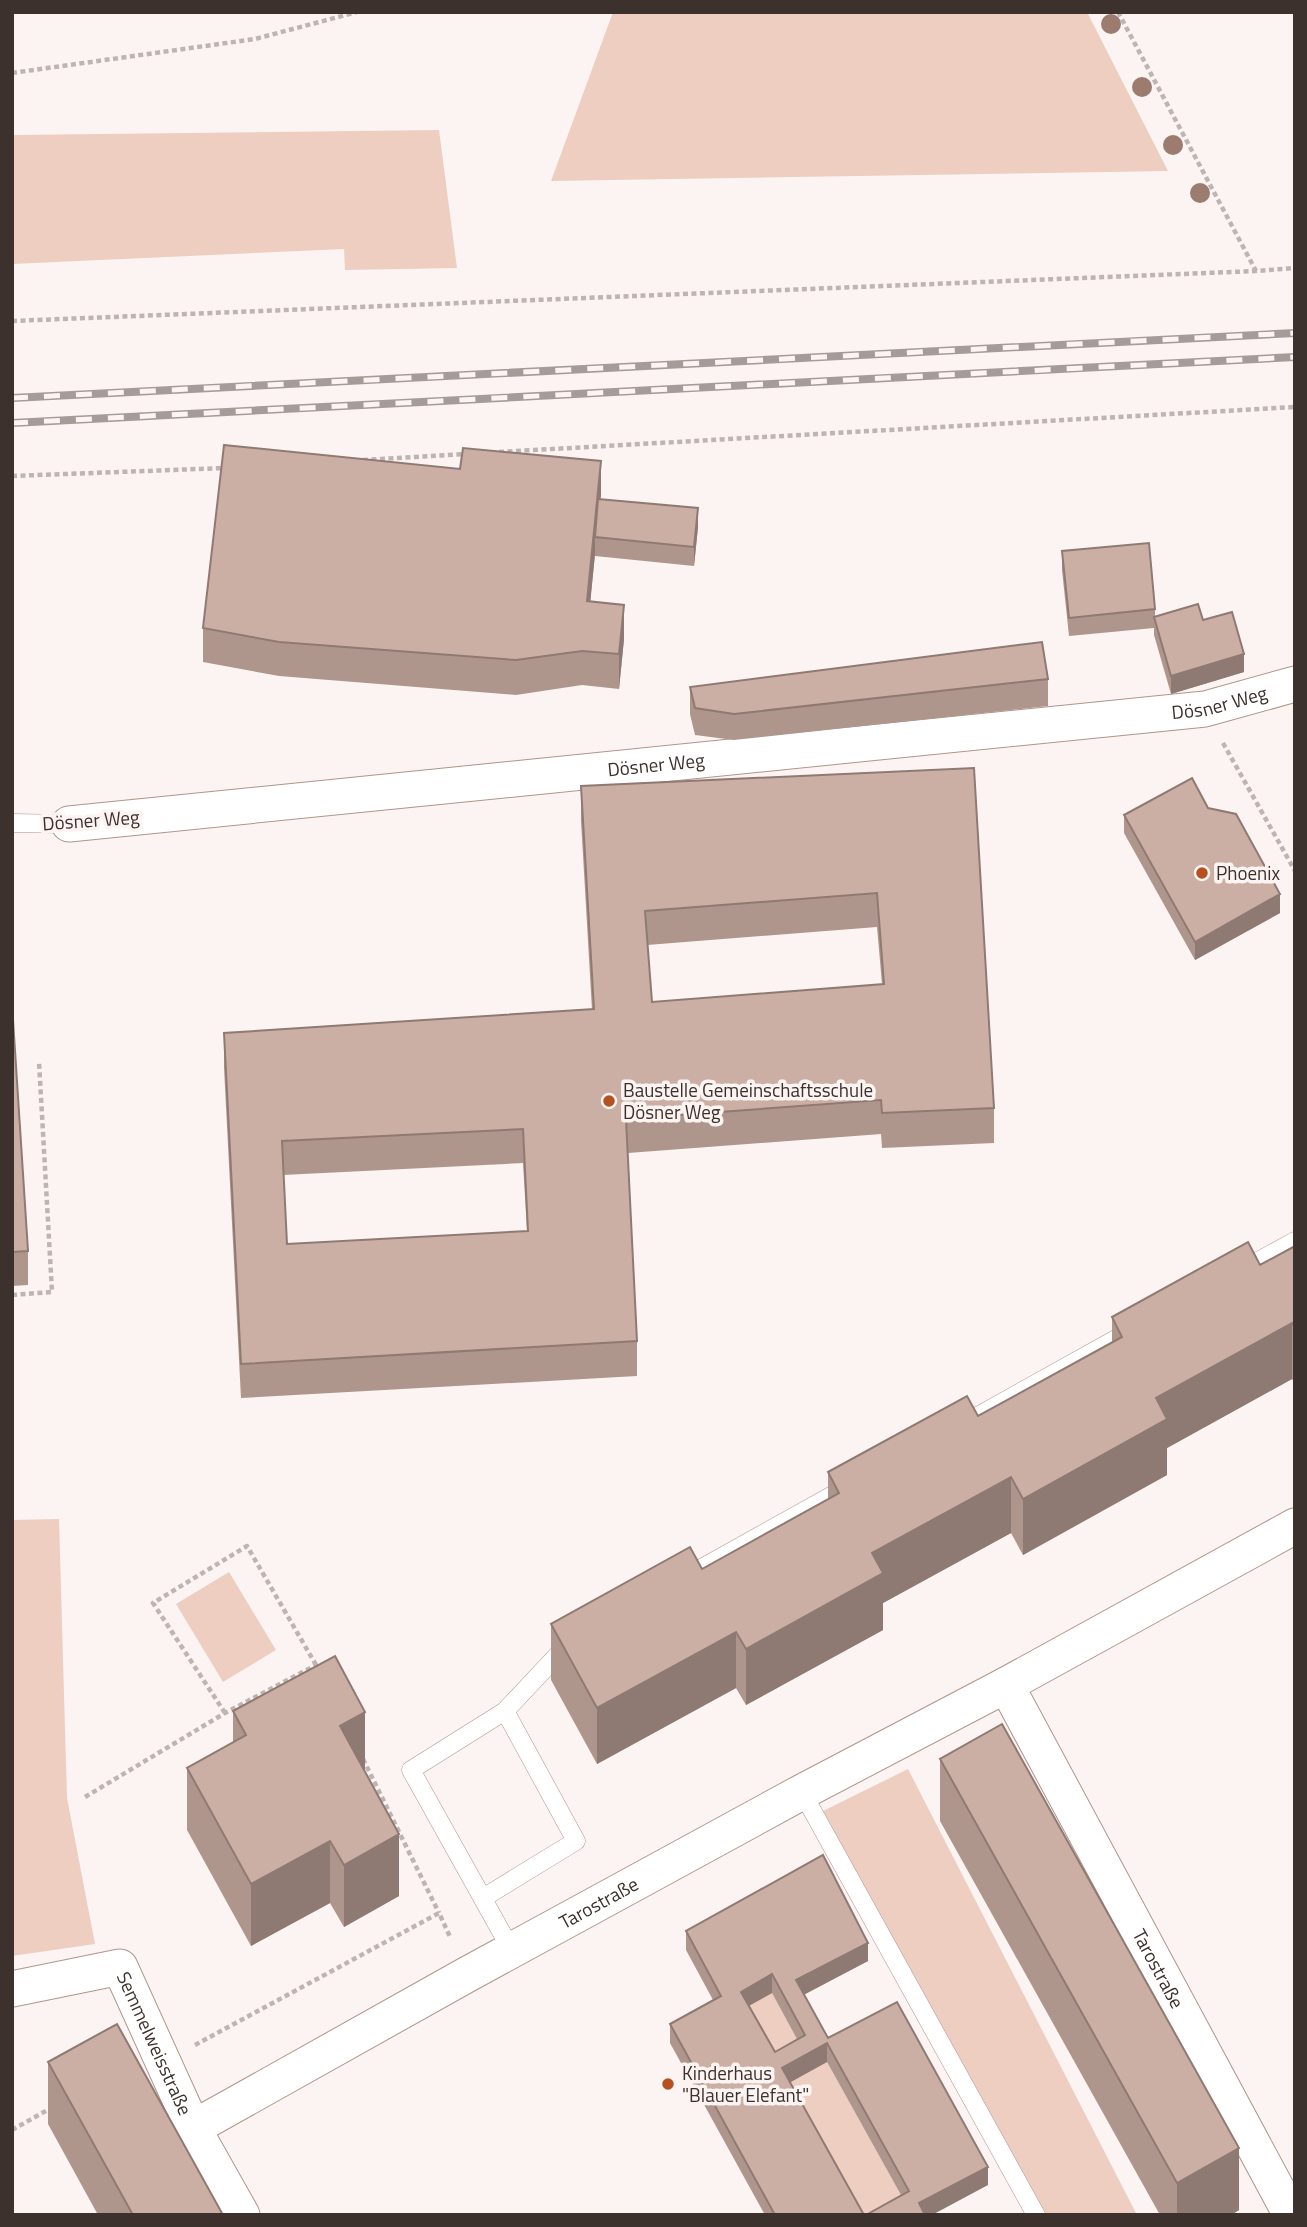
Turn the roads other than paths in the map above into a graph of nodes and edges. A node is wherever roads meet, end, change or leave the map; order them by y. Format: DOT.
graph roads {
  1 [pos="1295,684"];
  2 [pos="12,823"];
  3 [pos="69,824"];
  4 [pos="1295,1241"];
  5 [pos="1221,1281"];
  6 [pos="1148,1322"];
  7 [pos="940,1437"];
  8 [pos="866,1477"];
  9 [pos="1295,1526"];
  10 [pos="670,1585"];
  11 [pos="584,1632"];
  12 [pos="1006,1685"];
  13 [pos="505,1711"];
  14 [pos="802,1792"];
  15 [pos="482,1898"];
  16 [pos="512,1951"];
  17 [pos="12,1989"];
  18 [pos="193,2128"];
  19 [pos="242,2215"];
  20 [pos="1035,2215"];
  21 [pos="1291,2215"];
  1 -- 3 [label="street, Dösner Weg"];
  2 -- 3 [label="lane, Dösner Weg"];
  4 -- 5 [label="lane"];
  6 -- 7 [label="lane"];
  8 -- 10 [label="lane"];
  9 -- 12 [label="street, Tarostraße"];
  11 -- 13 [label="lane"];
  12 -- 14 [label="street, Tarostraße"];
  12 -- 21 [label="street, Tarostraße"];
  13 -- 15 [label="lane"];
  13 -- 15 [label="lane"];
  14 -- 16 [label="street, Tarostraße"];
  14 -- 20 [label="lane"];
  15 -- 16 [label="lane"];
  16 -- 18 [label="street, Tarostraße"];
  17 -- 18 [label="street, Semmelweisstraße"];
  18 -- 19 [label="street, Semmelweisstraße"];
}
